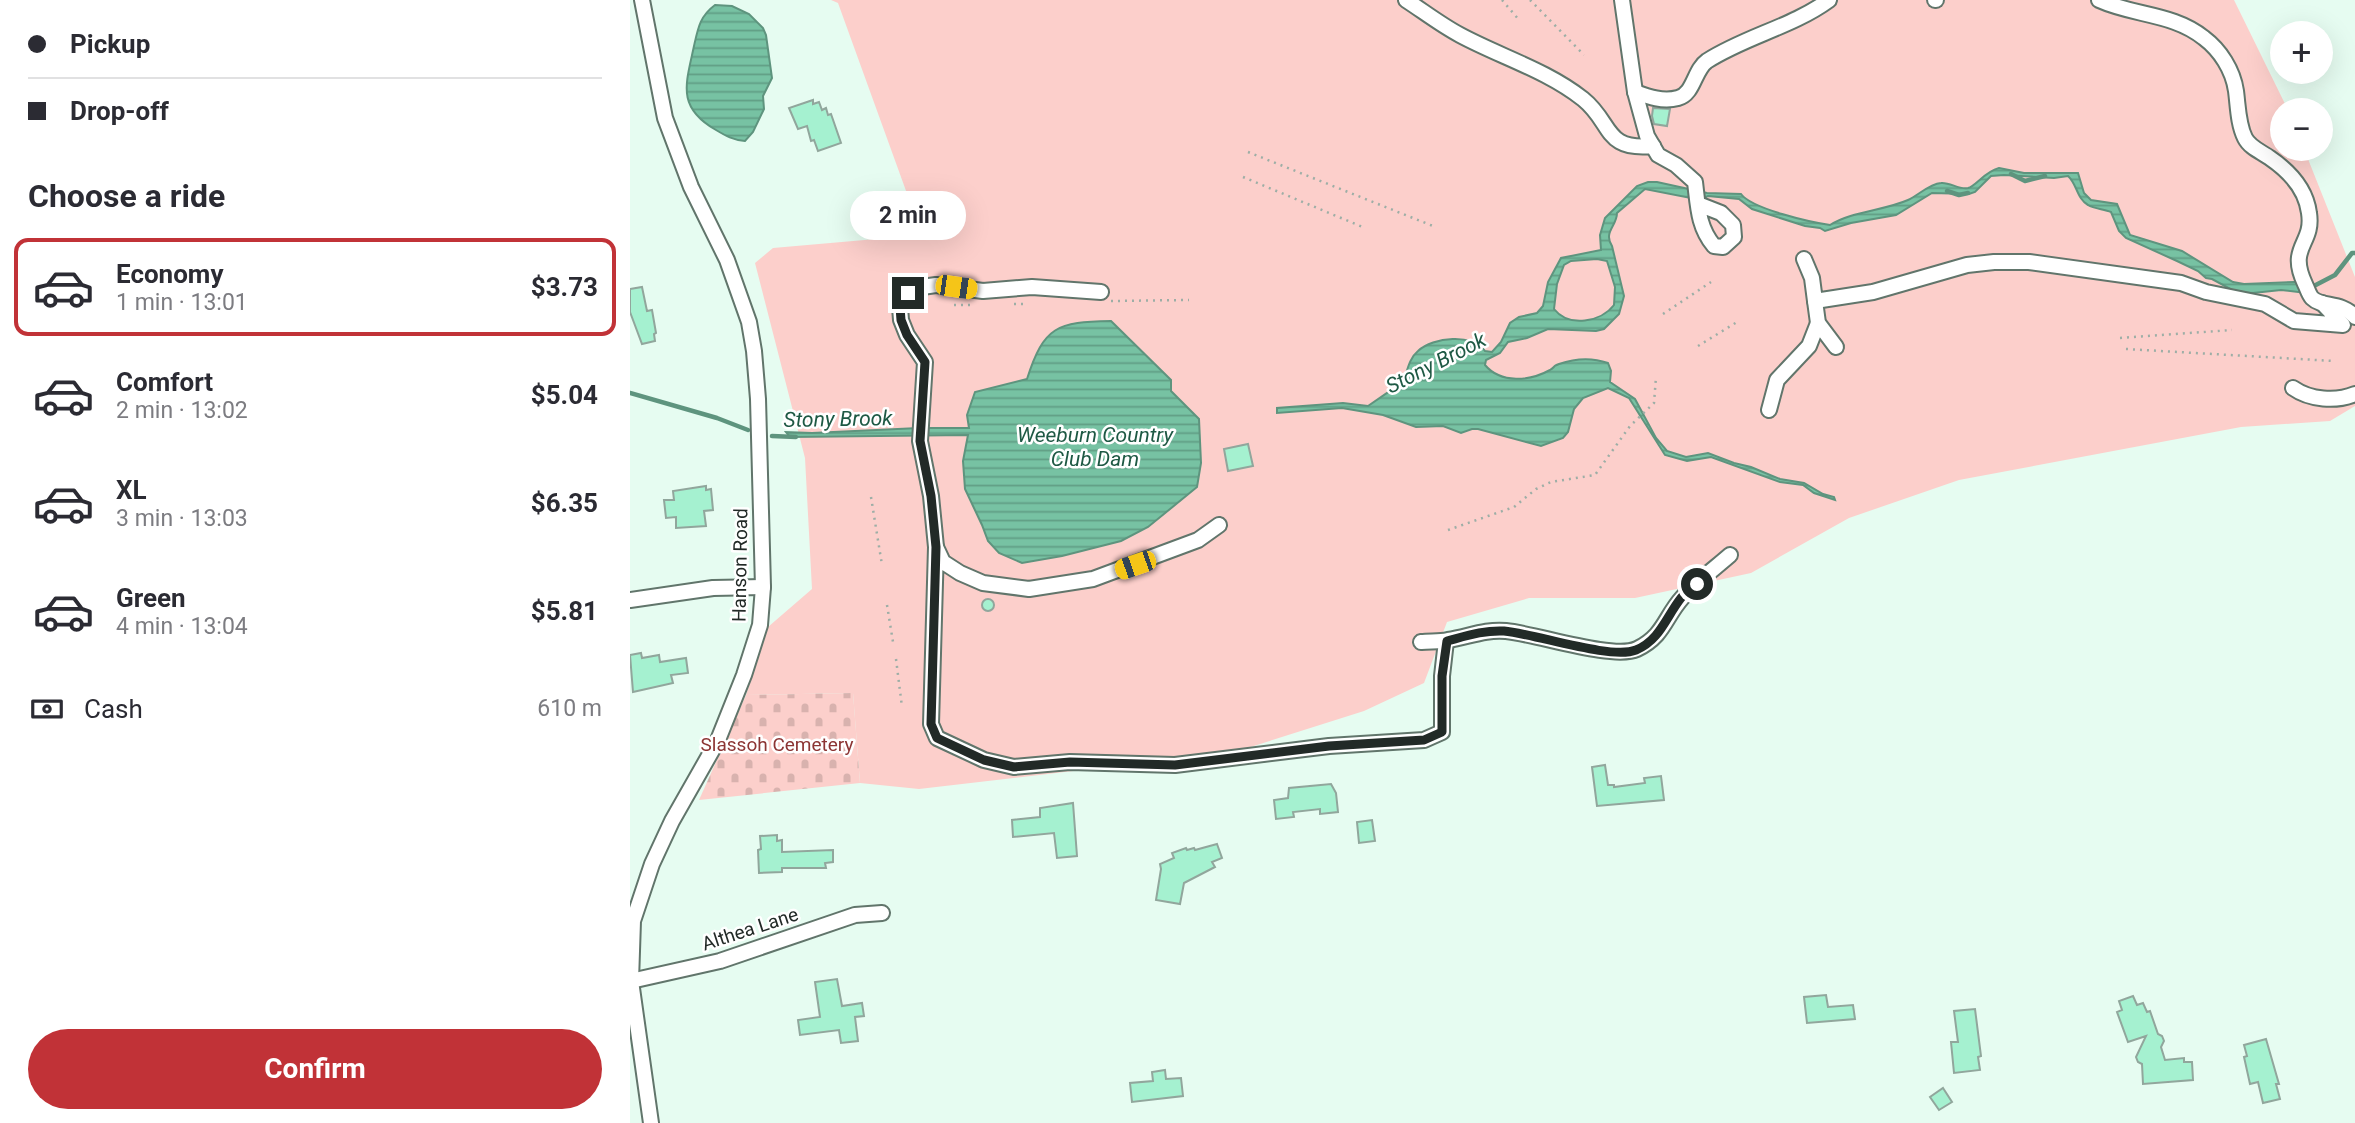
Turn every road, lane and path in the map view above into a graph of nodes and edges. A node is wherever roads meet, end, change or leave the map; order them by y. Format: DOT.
graph roads {
  1 [pos="642,0"];
  2 [pos="1406,0"];
  3 [pos="1502,0"];
  4 [pos="1530,0"];
  5 [pos="1622,0"];
  6 [pos="1829,0"];
  7 [pos="2099,0"];
  8 [pos="1520,21"];
  9 [pos="1584,55"];
  10 [pos="1635,92"];
  11 [pos="1653,146"];
  12 [pos="1248,152"];
  13 [pos="1243,177"];
  14 [pos="1697,197"];
  15 [pos="1433,226"];
  16 [pos="1365,228"];
  17 [pos="1804,259"];
  18 [pos="1711,282"];
  19 [pos="1105,296"];
  20 [pos="2316,299"];
  21 [pos="1189,300"];
  22 [pos="1815,301"];
  23 [pos="1663,314"];
  24 [pos="2355,317"];
  25 [pos="1737,323"];
  26 [pos="1818,323"];
  27 [pos="2232,330"];
  28 [pos="2120,338"];
  29 [pos="1698,346"];
  30 [pos="1836,347"];
  31 [pos="2126,349"];
  32 [pos="2334,360"];
  33 [pos="1657,377"];
  34 [pos="2293,388"];
  35 [pos="2355,394"];
  36 [pos="1769,410"];
  37 [pos="871,497"];
  38 [pos="1219,525"];
  39 [pos="1448,530"];
  40 [pos="936,547"];
  41 [pos="1730,555"];
  42 [pos="882,565"];
  43 [pos="763,587"];
  44 [pos="630,600"];
  45 [pos="887,605"];
  46 [pos="1447,641"];
  47 [pos="893,642"];
  48 [pos="1422,642"];
  49 [pos="896,659"];
  50 [pos="902,707"];
  51 [pos="882,913"];
  52 [pos="631,982"];
  53 [pos="632,1004"];
  54 [pos="651,1123"];
  1 -- 43 [label="street, Hanson Road"];
  2 -- 11 [label="street"];
  3 -- 8 [label="path"];
  4 -- 9 [label="path"];
  5 -- 10 [label="street"];
  6 -- 10 [label="street"];
  7 -- 20 [label="street"];
  10 -- 11 [label="street"];
  11 -- 14 [label="street"];
  12 -- 15 [label="path"];
  13 -- 16 [label="path"];
  17 -- 22 [label="street"];
  18 -- 23 [label="path"];
  19 -- 21 [label="path"];
  19 -- 40 [label="street"];
  20 -- 22 [label="street"];
  20 -- 24 [label="street"];
  22 -- 26 [label="street"];
  25 -- 29 [label="path"];
  26 -- 30 [label="street"];
  26 -- 36 [label="street"];
  27 -- 28 [label="path"];
  31 -- 32 [label="path"];
  33 -- 39 [label="path"];
  34 -- 35 [label="street"];
  37 -- 42 [label="path"];
  38 -- 40 [label="street"];
  40 -- 46 [label="street"];
  41 -- 46 [label="street"];
  43 -- 44 [label="street"];
  43 -- 52 [label="street, Hanson Road"];
  45 -- 47 [label="path"];
  46 -- 48 [label="street"];
  49 -- 50 [label="path"];
  51 -- 52 [label="street, Althea Lane"];
  52 -- 53 [label="street, Hanson Road"];
  53 -- 54 [label="street, Hanson Road"];
}
